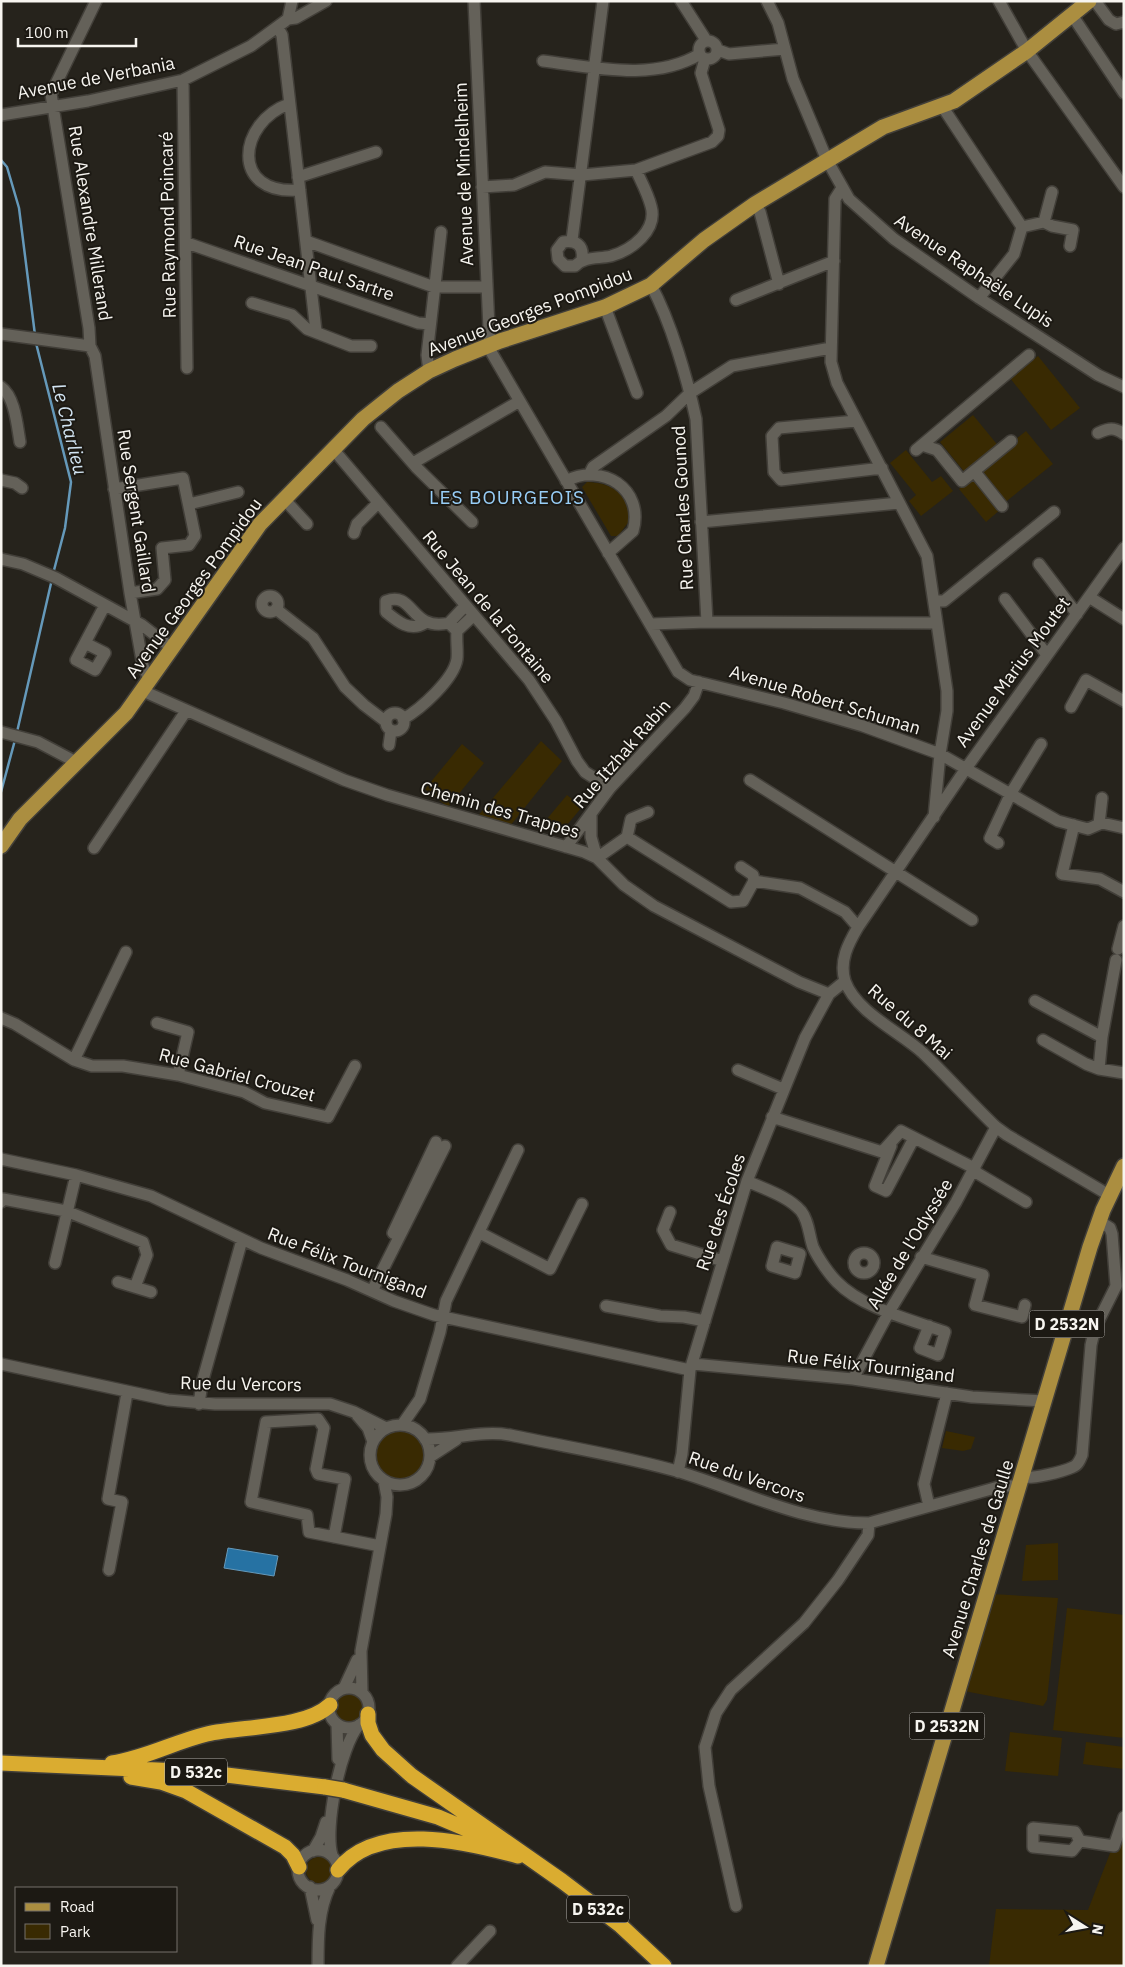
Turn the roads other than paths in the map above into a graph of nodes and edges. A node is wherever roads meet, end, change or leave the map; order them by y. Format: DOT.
graph roads {
  1 [pos="96,1"];
  2 [pos="292,1"];
  3 [pos="326,1"];
  4 [pos="474,1"];
  5 [pos="603,1"];
  6 [pos="681,1"];
  7 [pos="767,1"];
  8 [pos="999,1"];
  9 [pos="1089,1"];
  10 [pos="1095,1"];
  11 [pos="1072,15"];
  12 [pos="288,19"];
  13 [pos="1124,22"];
  14 [pos="278,28"];
  15 [pos="706,40"];
  16 [pos="785,49"];
  17 [pos="718,50"];
  18 [pos="1027,50"];
  19 [pos="702,56"];
  20 [pos="543,61"];
  21 [pos="595,67"];
  22 [pos="183,80"];
  23 [pos="1124,93"];
  24 [pos="289,104"];
  25 [pos="53,106"];
  26 [pos="942,106"];
  27 [pos="1,115"];
  28 [pos="376,152"];
  29 [pos="827,160"];
  30 [pos="636,170"];
  31 [pos="582,175"];
  32 [pos="298,177"];
  33 [pos="482,187"];
  34 [pos="1124,187"];
  35 [pos="842,188"];
  36 [pos="300,190"];
  37 [pos="1052,192"];
  38 [pos="755,204"];
  39 [pos="1044,222"];
  40 [pos="1022,227"];
  41 [pos="442,232"];
  42 [pos="572,240"];
  43 [pos="306,241"];
  44 [pos="187,243"];
  45 [pos="1070,246"];
  46 [pos="582,259"];
  47 [pos="834,261"];
  48 [pos="778,284"];
  49 [pos="311,285"];
  50 [pos="651,285"];
  51 [pos="434,287"];
  52 [pos="487,287"];
  53 [pos="979,298"];
  54 [pos="736,300"];
  55 [pos="252,302"];
  56 [pos="605,308"];
  57 [pos="430,324"];
  58 [pos="316,331"];
  59 [pos="1,334"];
  60 [pos="489,345"];
  61 [pos="90,346"];
  62 [pos="371,346"];
  63 [pos="830,348"];
  64 [pos="1029,355"];
  65 [pos="187,368"];
  66 [pos="429,371"];
  67 [pos="1,376"];
  68 [pos="1,381"];
  69 [pos="1,387"];
  70 [pos="1124,387"];
  71 [pos="637,393"];
  72 [pos="690,393"];
  73 [pos="518,402"];
  74 [pos="856,421"];
  75 [pos="382,427"];
  76 [pos="1098,433"];
  77 [pos="1124,434"];
  78 [pos="1011,441"];
  79 [pos="20,442"];
  80 [pos="333,449"];
  81 [pos="413,463"];
  82 [pos="882,468"];
  83 [pos="974,471"];
  84 [pos="590,475"];
  85 [pos="1,480"];
  86 [pos="566,481"];
  87 [pos="22,488"];
  88 [pos="114,489"];
  89 [pos="238,492"];
  90 [pos="284,499"];
  91 [pos="378,503"];
  92 [pos="898,503"];
  93 [pos="189,504"];
  94 [pos="1002,506"];
  95 [pos="1054,512"];
  96 [pos="472,522"];
  97 [pos="701,522"];
  98 [pos="308,524"];
  99 [pos="354,533"];
  100 [pos="1124,548"];
  101 [pos="608,552"];
  102 [pos="1,560"];
  103 [pos="1039,564"];
  104 [pos="130,593"];
  105 [pos="1089,597"];
  106 [pos="1005,599"];
  107 [pos="934,601"];
  108 [pos="105,605"];
  109 [pos="465,606"];
  110 [pos="276,609"];
  111 [pos="1077,614"];
  112 [pos="473,616"];
  113 [pos="1124,618"];
  114 [pos="425,622"];
  115 [pos="707,622"];
  116 [pos="136,623"];
  117 [pos="937,623"];
  118 [pos="651,624"];
  119 [pos="453,627"];
  120 [pos="85,643"];
  121 [pos="173,649"];
  122 [pos="1047,655"];
  123 [pos="698,682"];
  124 [pos="146,686"];
  125 [pos="1124,701"];
  126 [pos="1071,707"];
  127 [pos="186,711"];
  128 [pos="388,726"];
  129 [pos="11,735"];
  130 [pos="1041,744"];
  131 [pos="389,745"];
  132 [pos="940,754"];
  133 [pos="78,763"];
  134 [pos="967,767"];
  135 [pos="750,780"];
  136 [pos="610,788"];
  137 [pos="1011,794"];
  138 [pos="1102,798"];
  139 [pos="648,812"];
  140 [pos="591,814"];
  141 [pos="934,818"];
  142 [pos="1099,824"];
  143 [pos="1074,825"];
  144 [pos="1124,828"];
  145 [pos="628,836"];
  146 [pos="3,840"];
  147 [pos="998,843"];
  148 [pos="566,847"];
  149 [pos="94,848"];
  150 [pos="596,858"];
  151 [pos="741,867"];
  152 [pos="896,873"];
  153 [pos="754,881"];
  154 [pos="1124,892"];
  155 [pos="972,920"];
  156 [pos="1124,926"];
  157 [pos="858,927"];
  158 [pos="126,952"];
  159 [pos="845,981"];
  160 [pos="829,994"];
  161 [pos="1035,1001"];
  162 [pos="1,1018"];
  163 [pos="157,1024"];
  164 [pos="1102,1037"];
  165 [pos="1043,1040"];
  166 [pos="74,1060"];
  167 [pos="355,1066"];
  168 [pos="1099,1069"];
  169 [pos="738,1070"];
  170 [pos="1124,1072"];
  171 [pos="178,1075"];
  172 [pos="783,1089"];
  173 [pos="772,1117"];
  174 [pos="996,1126"];
  175 [pos="894,1138"];
  176 [pos="914,1138"];
  177 [pos="441,1144"];
  178 [pos="518,1150"];
  179 [pos="1,1159"];
  180 [pos="1124,1166"];
  181 [pos="974,1168"];
  182 [pos="76,1175"];
  183 [pos="747,1181"];
  184 [pos="1109,1195"];
  185 [pos="1,1202"];
  186 [pos="1026,1202"];
  187 [pos="582,1204"];
  188 [pos="66,1211"];
  189 [pos="670,1212"];
  190 [pos="1098,1221"];
  191 [pos="480,1233"];
  192 [pos="242,1240"];
  193 [pos="814,1248"];
  194 [pos="800,1254"];
  195 [pos="921,1257"];
  196 [pos="723,1261"];
  197 [pos="55,1263"];
  198 [pos="859,1272"];
  199 [pos="118,1282"];
  200 [pos="1120,1284"];
  201 [pos="135,1287"];
  202 [pos="369,1290"];
  203 [pos="850,1291"];
  204 [pos="151,1292"];
  205 [pos="1025,1305"];
  206 [pos="606,1306"];
  207 [pos="889,1312"];
  208 [pos="442,1317"];
  209 [pos="705,1321"];
  210 [pos="929,1326"];
  211 [pos="1,1364"];
  212 [pos="692,1367"];
  213 [pos="853,1379"];
  214 [pos="127,1393"];
  215 [pos="947,1393"];
  216 [pos="420,1399"];
  217 [pos="1045,1401"];
  218 [pos="292,1402"];
  219 [pos="199,1404"];
  220 [pos="354,1412"];
  221 [pos="293,1420"];
  222 [pos="402,1425"];
  223 [pos="386,1428"];
  224 [pos="422,1435"];
  225 [pos="462,1437"];
  226 [pos="373,1442"];
  227 [pos="430,1456"];
  228 [pos="678,1472"];
  229 [pos="384,1481"];
  230 [pos="1021,1481"];
  231 [pos="403,1485"];
  232 [pos="929,1506"];
  233 [pos="386,1514"];
  234 [pos="869,1523"];
  235 [pos="334,1537"];
  236 [pos="380,1546"];
  237 [pos="109,1570"];
  238 [pos="360,1651"];
  239 [pos="344,1688"];
  240 [pos="362,1692"];
  241 [pos="330,1704"];
  242 [pos="363,1720"];
  243 [pos="337,1724"];
  244 [pos="1,1763"];
  245 [pos="65,1766"];
  246 [pos="1124,1817"];
  247 [pos="1080,1841"];
  248 [pos="313,1851"];
  249 [pos="332,1855"];
  250 [pos="527,1858"];
  251 [pos="299,1867"];
  252 [pos="338,1870"];
  253 [pos="330,1886"];
  254 [pos="310,1887"];
  255 [pos="736,1906"];
  256 [pos="490,1931"];
  257 [pos="318,1932"];
  258 [pos="318,1966"];
  259 [pos="457,1966"];
  260 [pos="664,1966"];
  261 [pos="876,1966"];
  1 -- 25 [label="street, Rue Alexandre Millerand"];
  2 -- 12 [label="street"];
  3 -- 12 [label="street, Avenue de Verbania"];
  4 -- 33 [label="street, Avenue de Mindelheim"];
  5 -- 21 [label="street"];
  6 -- 15 [label="street"];
  7 -- 16 [label="street, Avenue Raphaële Lupis"];
  8 -- 18 [label="street"];
  9 -- 11 [label="main road, Avenue Georges Pompidou"];
  10 -- 13 [label="street"];
  11 -- 18 [label="main road, Avenue Georges Pompidou"];
  11 -- 23 [label="street"];
  12 -- 14 [label="street, Avenue de Verbania"];
  14 -- 22 [label="street, Avenue de Verbania"];
  14 -- 24 [label="street"];
  15 -- 17 [label="street"];
  15 -- 19 [label="street"];
  16 -- 17 [label="street"];
  16 -- 29 [label="street, Avenue Raphaële Lupis"];
  17 -- 19 [label="street"];
  18 -- 26 [label="main road, Avenue Georges Pompidou"];
  18 -- 34 [label="street"];
  19 -- 21 [label="street"];
  19 -- 30 [label="street"];
  20 -- 21 [label="street"];
  21 -- 31 [label="street"];
  22 -- 25 [label="street, Avenue de Verbania"];
  22 -- 44 [label="street, Rue Raymond Poincaré"];
  24 -- 32 [label="street"];
  24 -- 36 [label="street"];
  25 -- 27 [label="street, Avenue de Verbania"];
  25 -- 61 [label="street, Rue Alexandre Millerand"];
  26 -- 29 [label="main road, Avenue Georges Pompidou"];
  26 -- 40 [label="street"];
  28 -- 32 [label="street"];
  29 -- 35 [label="street, Avenue Raphaële Lupis"];
  29 -- 38 [label="main road, Avenue Georges Pompidou"];
  30 -- 31 [label="street"];
  30 -- 46 [label="street"];
  31 -- 33 [label="street"];
  31 -- 42 [label="street"];
  32 -- 36 [label="street"];
  33 -- 52 [label="street, Avenue de Mindelheim"];
  35 -- 47 [label="street"];
  35 -- 53 [label="street, Avenue Raphaële Lupis"];
  36 -- 43 [label="street"];
  37 -- 39 [label="street"];
  38 -- 48 [label="street"];
  38 -- 50 [label="main road, Avenue Georges Pompidou"];
  39 -- 40 [label="street"];
  39 -- 45 [label="street"];
  40 -- 53 [label="street"];
  41 -- 51 [label="street"];
  42 -- 46 [label="street"];
  42 -- 46 [label="street"];
  43 -- 49 [label="street"];
  43 -- 51 [label="street"];
  44 -- 49 [label="street, Rue Jean Paul Sartre"];
  44 -- 65 [label="street, Rue Raymond Poincaré"];
  47 -- 48 [label="street"];
  47 -- 63 [label="street"];
  48 -- 54 [label="street"];
  49 -- 57 [label="street, Rue Jean Paul Sartre"];
  49 -- 58 [label="street"];
  50 -- 56 [label="main road, Avenue Georges Pompidou"];
  50 -- 72 [label="street, Rue Charles Gounod"];
  51 -- 52 [label="street"];
  51 -- 57 [label="street"];
  52 -- 60 [label="street, Avenue de Mindelheim"];
  53 -- 70 [label="street, Avenue Raphaële Lupis"];
  55 -- 58 [label="street"];
  56 -- 60 [label="main road, Avenue Georges Pompidou"];
  56 -- 71 [label="street"];
  57 -- 66 [label="street"];
  58 -- 62 [label="street"];
  59 -- 61 [label="street"];
  60 -- 66 [label="main road, Avenue Georges Pompidou"];
  60 -- 73 [label="street"];
  61 -- 88 [label="street, Rue Sergent Gaillard"];
  63 -- 72 [label="street"];
  63 -- 74 [label="street"];
  64 -- 83 [label="street"];
  66 -- 80 [label="main road, Avenue Georges Pompidou"];
  67 -- 68 [label="street"];
  69 -- 79 [label="street"];
  72 -- 84 [label="street"];
  72 -- 97 [label="street, Rue Charles Gounod"];
  73 -- 81 [label="street"];
  73 -- 86 [label="street"];
  74 -- 82 [label="street"];
  74 -- 82 [label="street"];
  75 -- 81 [label="street"];
  76 -- 77 [label="street"];
  78 -- 83 [label="street"];
  80 -- 90 [label="main road, Avenue Georges Pompidou"];
  80 -- 91 [label="street, Rue Jean de la Fontaine"];
  81 -- 96 [label="street"];
  82 -- 92 [label="street"];
  83 -- 94 [label="street"];
  84 -- 86 [label="street"];
  84 -- 101 [label="street"];
  85 -- 87 [label="street"];
  86 -- 101 [label="street"];
  88 -- 93 [label="street"];
  88 -- 104 [label="street, Rue Sergent Gaillard"];
  89 -- 93 [label="street"];
  90 -- 98 [label="street"];
  90 -- 121 [label="main road, Avenue Georges Pompidou"];
  91 -- 99 [label="street"];
  91 -- 109 [label="street, Rue Jean de la Fontaine"];
  92 -- 97 [label="street"];
  92 -- 107 [label="street"];
  93 -- 104 [label="street"];
  95 -- 107 [label="street"];
  97 -- 115 [label="street, Rue Charles Gounod"];
  100 -- 105 [label="street, Avenue Marius Moutet"];
  101 -- 118 [label="street"];
  102 -- 108 [label="street"];
  103 -- 111 [label="street"];
  104 -- 116 [label="street, Rue Sergent Gaillard"];
  105 -- 111 [label="street, Avenue Marius Moutet"];
  105 -- 113 [label="street"];
  106 -- 122 [label="street"];
  107 -- 117 [label="street"];
  108 -- 116 [label="street"];
  108 -- 120 [label="street"];
  109 -- 112 [label="street, Rue Jean de la Fontaine"];
  109 -- 119 [label="street"];
  110 -- 128 [label="street"];
  111 -- 122 [label="street, Avenue Marius Moutet"];
  112 -- 119 [label="street"];
  112 -- 136 [label="street, Rue Jean de la Fontaine"];
  114 -- 119 [label="street"];
  115 -- 117 [label="street"];
  115 -- 118 [label="street"];
  116 -- 121 [label="street"];
  116 -- 124 [label="street, Rue Sergent Gaillard"];
  117 -- 132 [label="street"];
  118 -- 123 [label="street, Avenue Robert Schuman"];
  119 -- 128 [label="street"];
  121 -- 124 [label="main road, Avenue Georges Pompidou"];
  122 -- 134 [label="street, Avenue Marius Moutet"];
  123 -- 132 [label="street, Avenue Robert Schuman"];
  123 -- 136 [label="street, Rue Itzhak Rabin"];
  124 -- 127 [label="street, Chemin des Trappes"];
  124 -- 133 [label="main road, Avenue Georges Pompidou"];
  125 -- 126 [label="street"];
  127 -- 148 [label="street, Chemin des Trappes"];
  127 -- 149 [label="street"];
  128 -- 131 [label="street"];
  129 -- 133 [label="street"];
  130 -- 137 [label="street"];
  132 -- 134 [label="street, Avenue Robert Schuman"];
  132 -- 141 [label="street"];
  133 -- 146 [label="main road, Avenue Georges Pompidou"];
  134 -- 137 [label="street, Avenue Robert Schuman"];
  134 -- 141 [label="street, Avenue Marius Moutet"];
  135 -- 152 [label="street"];
  136 -- 140 [label="street, Rue Itzhak Rabin"];
  137 -- 143 [label="street, Avenue Robert Schuman"];
  137 -- 147 [label="street"];
  138 -- 142 [label="street"];
  139 -- 145 [label="street"];
  140 -- 148 [label="street, Rue Itzhak Rabin"];
  140 -- 150 [label="street"];
  141 -- 152 [label="street, Rue du 8 Mai"];
  142 -- 143 [label="street"];
  142 -- 144 [label="street"];
  143 -- 154 [label="street"];
  145 -- 150 [label="street"];
  145 -- 153 [label="street"];
  148 -- 150 [label="street, Chemin des Trappes"];
  150 -- 160 [label="street, Chemin des Trappes"];
  151 -- 153 [label="street"];
  152 -- 155 [label="street"];
  152 -- 157 [label="street, Rue du 8 Mai"];
  153 -- 157 [label="street"];
  156 -- 164 [label="street"];
  157 -- 159 [label="street, Rue du 8 Mai"];
  158 -- 166 [label="street"];
  159 -- 160 [label="street, Rue des Écoles"];
  159 -- 174 [label="street, Rue du 8 Mai"];
  160 -- 172 [label="street, Rue des Écoles"];
  161 -- 164 [label="street"];
  162 -- 166 [label="street, Rue Gabriel Crouzet"];
  163 -- 171 [label="street"];
  164 -- 168 [label="street"];
  165 -- 168 [label="street"];
  166 -- 171 [label="street, Rue Gabriel Crouzet"];
  167 -- 171 [label="street, Rue Gabriel Crouzet"];
  168 -- 170 [label="street"];
  169 -- 172 [label="street"];
  172 -- 173 [label="street, Rue des Écoles"];
  173 -- 175 [label="street"];
  173 -- 183 [label="street, Rue des Écoles"];
  174 -- 181 [label="street, Allée de l'Odyssée"];
  174 -- 184 [label="street, Rue du 8 Mai"];
  175 -- 176 [label="street"];
  175 -- 176 [label="street"];
  176 -- 181 [label="street"];
  177 -- 202 [label="street"];
  178 -- 191 [label="street"];
  179 -- 182 [label="street, Rue Félix Tournigand"];
  180 -- 184 [label="main road, Avenue Charles de Gaulle / D 2532N"];
  181 -- 186 [label="street"];
  181 -- 195 [label="street, Allée de l'Odyssée"];
  182 -- 188 [label="street"];
  182 -- 192 [label="street, Rue Félix Tournigand"];
  183 -- 193 [label="street"];
  183 -- 196 [label="street, Rue des Écoles"];
  184 -- 190 [label="main road, Avenue Charles de Gaulle / D 2532N"];
  185 -- 188 [label="street"];
  187 -- 191 [label="street"];
  188 -- 197 [label="street"];
  188 -- 201 [label="street"];
  189 -- 196 [label="street"];
  190 -- 200 [label="street"];
  190 -- 217 [label="main road, Avenue Charles de Gaulle / D 2532N"];
  191 -- 208 [label="street"];
  192 -- 202 [label="street, Rue Félix Tournigand"];
  192 -- 219 [label="street"];
  193 -- 194 [label="street"];
  193 -- 203 [label="street"];
  195 -- 205 [label="street"];
  195 -- 207 [label="street, Allée de l'Odyssée"];
  196 -- 209 [label="street, Rue des Écoles"];
  198 -- 203 [label="street"];
  199 -- 201 [label="street"];
  200 -- 230 [label="street, Rue du Vercors"];
  201 -- 204 [label="street"];
  202 -- 208 [label="street, Rue Félix Tournigand"];
  203 -- 207 [label="street"];
  206 -- 209 [label="street"];
  207 -- 210 [label="street"];
  207 -- 213 [label="street, Allée de l'Odyssée"];
  208 -- 212 [label="street, Rue Félix Tournigand"];
  208 -- 216 [label="street"];
  209 -- 212 [label="street, Rue des Écoles"];
  211 -- 214 [label="street, Rue du Vercors"];
  212 -- 213 [label="street, Rue Félix Tournigand"];
  212 -- 228 [label="street, Rue des Écoles"];
  213 -- 215 [label="street, Rue Félix Tournigand"];
  214 -- 219 [label="street, Rue du Vercors"];
  214 -- 237 [label="street"];
  215 -- 217 [label="street, Rue Félix Tournigand"];
  215 -- 232 [label="street"];
  216 -- 222 [label="street"];
  216 -- 224 [label="street"];
  217 -- 230 [label="main road, Avenue Charles de Gaulle / D 2532N"];
  218 -- 219 [label="street, Rue du Vercors"];
  218 -- 220 [label="street, Rue du Vercors"];
  218 -- 221 [label="street"];
  220 -- 223 [label="street, Rue du Vercors"];
  220 -- 226 [label="street"];
  221 -- 235 [label="street"];
  221 -- 235 [label="street"];
  222 -- 223 [label="street"];
  222 -- 224 [label="street"];
  223 -- 226 [label="street"];
  224 -- 225 [label="street, Rue du Vercors"];
  224 -- 227 [label="street"];
  225 -- 227 [label="street, Rue du Vercors"];
  225 -- 228 [label="street, Rue du Vercors"];
  226 -- 229 [label="street"];
  227 -- 231 [label="street"];
  228 -- 234 [label="street, Rue du Vercors"];
  229 -- 231 [label="street"];
  229 -- 233 [label="street"];
  230 -- 232 [label="street, Rue du Vercors"];
  230 -- 261 [label="main road, Avenue Charles de Gaulle / D 2532N"];
  231 -- 233 [label="street"];
  232 -- 234 [label="street, Rue du Vercors"];
  233 -- 236 [label="street"];
  234 -- 255 [label="street"];
  235 -- 236 [label="street"];
  236 -- 238 [label="street"];
  238 -- 239 [label="street"];
  238 -- 240 [label="street"];
  239 -- 240 [label="street"];
  239 -- 241 [label="street"];
  240 -- 242 [label="street"];
  241 -- 243 [label="street"];
  241 -- 245 [label="highway"];
  242 -- 243 [label="street"];
  242 -- 249 [label="street"];
  242 -- 250 [label="highway"];
  243 -- 248 [label="street"];
  244 -- 245 [label="highway, D 532c"];
  245 -- 250 [label="highway, D 532c, bridge"];
  245 -- 251 [label="highway"];
  246 -- 247 [label="street"];
  248 -- 249 [label="street"];
  248 -- 251 [label="street"];
  249 -- 252 [label="street"];
  250 -- 252 [label="highway"];
  250 -- 260 [label="highway, D 532c"];
  251 -- 254 [label="street"];
  252 -- 253 [label="street"];
  253 -- 254 [label="street"];
  253 -- 257 [label="street"];
  254 -- 257 [label="street"];
  256 -- 259 [label="street"];
  257 -- 258 [label="street"];
}
